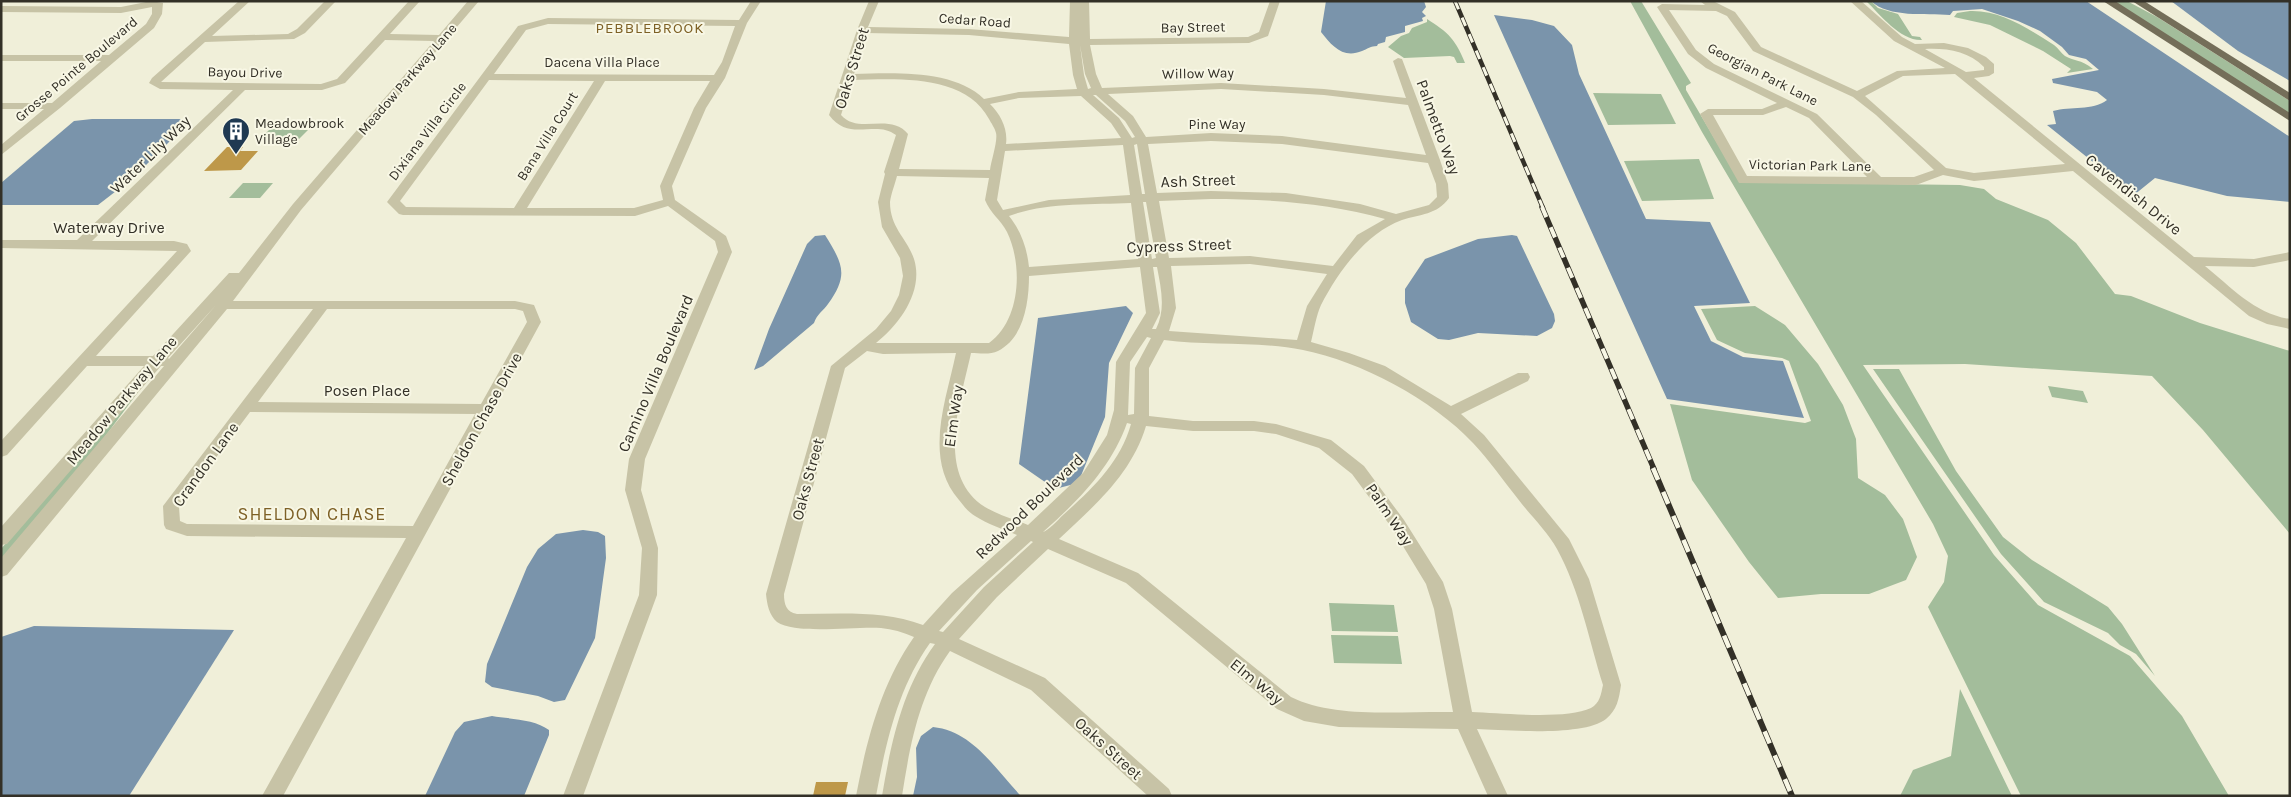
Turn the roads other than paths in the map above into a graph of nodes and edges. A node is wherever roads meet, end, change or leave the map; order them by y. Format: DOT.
graph roads {
  1 [pos="245,1"];
  2 [pos="331,1"];
  3 [pos="415,1"];
  4 [pos="474,1"];
  5 [pos="756,1"];
  6 [pos="874,1"];
  7 [pos="1075,1"];
  8 [pos="1084,1"];
  9 [pos="1275,1"];
  10 [pos="1705,1"];
  11 [pos="1855,1"];
  12 [pos="2108,1"];
  13 [pos="2137,1"];
  14 [pos="158,2"];
  15 [pos="1719,8"];
  16 [pos="1,9"];
  17 [pos="742,23"];
  18 [pos="862,30"];
  19 [pos="382,37"];
  20 [pos="443,38"];
  21 [pos="203,39"];
  22 [pos="1080,42"];
  23 [pos="1914,46"];
  24 [pos="1930,55"];
  25 [pos="1,58"];
  26 [pos="114,58"];
  27 [pos="1398,61"];
  28 [pos="1901,73"];
  29 [pos="1961,73"];
  30 [pos="486,77"];
  31 [pos="602,77"];
  32 [pos="847,77"];
  33 [pos="719,78"];
  34 [pos="243,86"];
  35 [pos="1091,92"];
  36 [pos="1857,95"];
  37 [pos="2290,98"];
  38 [pos="984,102"];
  39 [pos="1412,102"];
  40 [pos="1787,103"];
  41 [pos="1,106"];
  42 [pos="56,106"];
  43 [pos="2290,118"];
  44 [pos="1135,141"];
  45 [pos="999,148"];
  46 [pos="1,151"];
  47 [pos="1434,160"];
  48 [pos="2075,167"];
  49 [pos="1942,171"];
  50 [pos="890,172"];
  51 [pos="994,174"];
  52 [pos="1878,181"];
  53 [pos="1144,198"];
  54 [pos="670,202"];
  55 [pos="518,212"];
  56 [pos="1001,215"];
  57 [pos="1396,218"];
  58 [pos="1,244"];
  59 [pos="80,245"];
  60 [pos="263,249"];
  61 [pos="2290,256"];
  62 [pos="1163,262"];
  63 [pos="2192,262"];
  64 [pos="1146,263"];
  65 [pos="1336,271"];
  66 [pos="1023,272"];
  67 [pos="324,304"];
  68 [pos="223,305"];
  69 [pos="2290,324"];
  70 [pos="1144,332"];
  71 [pos="1162,336"];
  72 [pos="863,345"];
  73 [pos="1303,345"];
  74 [pos="964,350"];
  75 [pos="84,361"];
  76 [pos="157,361"];
  77 [pos="176,361"];
  78 [pos="1523,377"];
  79 [pos="246,406"];
  80 [pos="487,408"];
  81 [pos="1450,413"];
  82 [pos="1120,417"];
  83 [pos="1140,420"];
  84 [pos="1,451"];
  85 [pos="418,532"];
  86 [pos="1029,533"];
  87 [pos="1,540"];
  88 [pos="1045,541"];
  89 [pos="1,570"];
  90 [pos="928,633"];
  91 [pos="946,641"];
  92 [pos="1464,722"];
  93 [pos="272,796"];
  94 [pos="573,796"];
  95 [pos="866,796"];
  96 [pos="892,796"];
  97 [pos="1162,796"];
  98 [pos="1498,796"];
  1 -- 21 [label="street, Bayou Drive"];
  2 -- 21 [label="street, Bayou Drive"];
  3 -- 19 [label="street, Bayou Drive"];
  4 -- 20 [label="street, Meadow Parkway Lane"];
  5 -- 17 [label="street"];
  6 -- 18 [label="street, Oaks Street"];
  7 -- 22 [label="street"];
  8 -- 22 [label="street"];
  9 -- 22 [label="street, Bay Street"];
  10 -- 15 [label="street"];
  11 -- 23 [label="street, Cavendish Drive"];
  12 -- 43 [label="main road"];
  13 -- 37 [label="main road"];
  14 -- 16 [label="street"];
  14 -- 26 [label="street, Grosse Pointe Boulevard"];
  15 -- 36 [label="street"];
  15 -- 40 [label="street, Georgian Park Lane"];
  17 -- 30 [label="street, Dixiana Villa Circle"];
  17 -- 33 [label="street"];
  18 -- 22 [label="street, Cedar Road"];
  18 -- 32 [label="street, Oaks Street"];
  19 -- 20 [label="street"];
  19 -- 34 [label="street, Bayou Drive"];
  20 -- 60 [label="street, Meadow Parkway Lane"];
  21 -- 34 [label="street, Bayou Drive"];
  22 -- 35 [label="street"];
  23 -- 24 [label="street, Cavendish Drive"];
  23 -- 29 [label="street"];
  24 -- 28 [label="street"];
  24 -- 29 [label="street, Cavendish Drive"];
  25 -- 26 [label="street"];
  26 -- 42 [label="street, Grosse Pointe Boulevard"];
  27 -- 39 [label="street, Palmetto Way"];
  28 -- 29 [label="street"];
  28 -- 36 [label="street"];
  29 -- 48 [label="street, Cavendish Drive"];
  30 -- 31 [label="street, Dacena Villa Place"];
  30 -- 55 [label="street, Dixiana Villa Circle"];
  31 -- 33 [label="street, Dacena Villa Place"];
  31 -- 55 [label="street, Bana Villa Court"];
  32 -- 38 [label="street"];
  32 -- 50 [label="street, Oaks Street"];
  33 -- 54 [label="street"];
  34 -- 59 [label="street, Water Lily Way"];
  35 -- 38 [label="street, Willow Way"];
  35 -- 39 [label="street, Willow Way"];
  35 -- 44 [label="street, Redwood Boulevard"];
  36 -- 49 [label="street"];
  38 -- 45 [label="street"];
  39 -- 47 [label="street, Palmetto Way"];
  40 -- 52 [label="street, Georgian Park Lane"];
  40 -- 52 [label="street, Victorian Park Lane"];
  41 -- 42 [label="street"];
  42 -- 46 [label="street, Grosse Pointe Boulevard"];
  44 -- 45 [label="street, Pine Way"];
  44 -- 47 [label="street, Pine Way"];
  44 -- 53 [label="street, Redwood Boulevard"];
  45 -- 51 [label="street"];
  47 -- 57 [label="street, Palmetto Way"];
  48 -- 49 [label="street"];
  48 -- 63 [label="street, Cavendish Drive"];
  49 -- 52 [label="street, Victorian Park Lane"];
  50 -- 51 [label="street"];
  50 -- 72 [label="street, Oaks Street"];
  51 -- 56 [label="street"];
  53 -- 56 [label="street, Ash Street"];
  53 -- 57 [label="street, Ash Street"];
  53 -- 62 [label="street, Redwood Boulevard"];
  53 -- 64 [label="street, Redwood Boulevard"];
  54 -- 55 [label="street, Dixiana Villa Circle"];
  54 -- 94 [label="street, Camino Villa Boulevard"];
  56 -- 66 [label="street"];
  57 -- 65 [label="street, Palmetto Way"];
  58 -- 59 [label="street, Waterway Drive"];
  59 -- 75 [label="street, Waterway Drive"];
  60 -- 68 [label="street, Meadow Parkway Lane"];
  60 -- 76 [label="street, Meadow Parkway Lane"];
  61 -- 63 [label="street"];
  62 -- 64 [label="street, Cypress Street"];
  62 -- 65 [label="street, Cypress Street"];
  62 -- 71 [label="street, Redwood Boulevard"];
  63 -- 69 [label="street, Cavendish Drive"];
  64 -- 66 [label="street, Cypress Street"];
  64 -- 70 [label="street, Redwood Boulevard"];
  65 -- 73 [label="street, Palmetto Way"];
  66 -- 74 [label="street"];
  67 -- 68 [label="street, Sheldon Chase Drive"];
  67 -- 79 [label="street, Crandon Lane"];
  67 -- 80 [label="street, Sheldon Chase Drive"];
  68 -- 77 [label="street, Meadow Parkway Lane"];
  70 -- 71 [label="street, Elm Way"];
  70 -- 82 [label="street, Redwood Boulevard"];
  71 -- 73 [label="street, Elm Way"];
  71 -- 83 [label="street, Redwood Boulevard"];
  72 -- 74 [label="street"];
  72 -- 90 [label="street, Oaks Street"];
  73 -- 81 [label="street, Elm Way"];
  74 -- 86 [label="street, Elm Way"];
  75 -- 76 [label="street"];
  75 -- 84 [label="street, Waterway Drive"];
  76 -- 77 [label="street"];
  76 -- 87 [label="street, Meadow Parkway Lane"];
  77 -- 89 [label="street, Meadow Parkway Lane"];
  78 -- 81 [label="street"];
  79 -- 80 [label="street, Posen Place"];
  79 -- 85 [label="street, Crandon Lane"];
  80 -- 85 [label="street, Sheldon Chase Drive"];
  81 -- 92 [label="street, Elm Way"];
  82 -- 83 [label="street, Palm Way"];
  82 -- 86 [label="street, Redwood Boulevard"];
  83 -- 88 [label="street, Redwood Boulevard"];
  83 -- 92 [label="street, Palm Way"];
  85 -- 93 [label="street, Sheldon Chase Drive"];
  86 -- 88 [label="street, Elm Way"];
  86 -- 90 [label="street, Redwood Boulevard"];
  88 -- 91 [label="street, Redwood Boulevard"];
  88 -- 92 [label="street, Elm Way"];
  90 -- 91 [label="street, Oaks Street"];
  90 -- 95 [label="street, Redwood Boulevard"];
  91 -- 96 [label="street, Redwood Boulevard"];
  91 -- 97 [label="street, Oaks Street"];
  92 -- 98 [label="street, Palm Way"];
}
